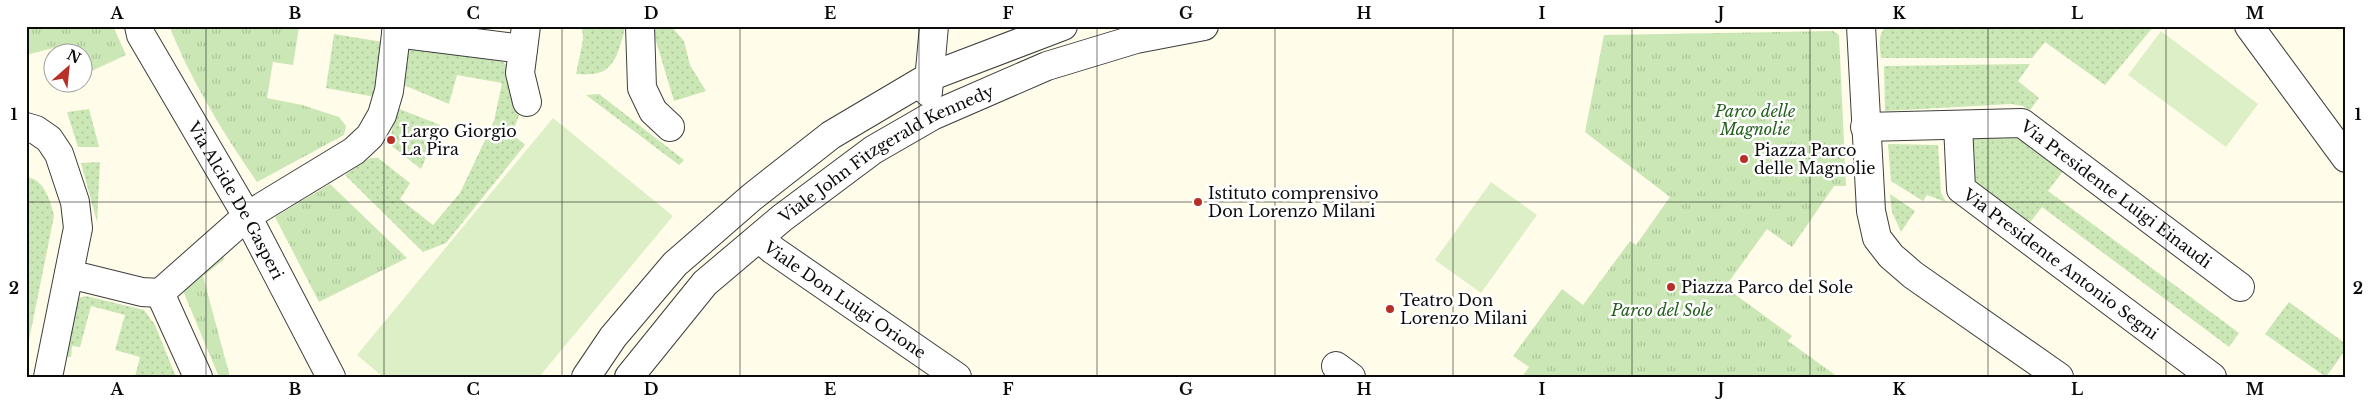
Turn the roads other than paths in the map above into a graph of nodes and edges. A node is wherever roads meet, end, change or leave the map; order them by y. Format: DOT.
graph roads {
  1 [pos="139,26"];
  2 [pos="640,26"];
  3 [pos="934,26"];
  4 [pos="1063,26"];
  5 [pos="1204,26"];
  6 [pos="1861,26"];
  7 [pos="2249,26"];
  8 [pos="397,30"];
  9 [pos="524,38"];
  10 [pos="925,95"];
  11 [pos="527,102"];
  12 [pos="1958,125"];
  13 [pos="26,127"];
  14 [pos="670,127"];
  15 [pos="1865,127"];
  16 [pos="2346,158"];
  17 [pos="247,216"];
  18 [pos="759,238"];
  19 [pos="69,274"];
  20 [pos="2240,287"];
  21 [pos="160,292"];
  22 [pos="48,377"];
  23 [pos="198,377"];
  24 [pos="331,377"];
  25 [pos="586,377"];
  26 [pos="629,377"];
  27 [pos="957,377"];
  28 [pos="2059,377"];
  29 [pos="2212,377"];
  1 -- 17 [label="street, Via Alcide De Gasperi"];
  2 -- 14 [label="street"];
  3 -- 10 [label="street"];
  4 -- 10 [label="street, Viale John Fitzgerald Kennedy"];
  5 -- 10 [label="street, Viale John Fitzgerald Kennedy"];
  6 -- 15 [label="street"];
  7 -- 16 [label="street"];
  8 -- 9 [label="street"];
  8 -- 17 [label="street"];
  9 -- 11 [label="street"];
  10 -- 18 [label="street, Viale John Fitzgerald Kennedy"];
  10 -- 25 [label="street, Viale John Fitzgerald Kennedy"];
  12 -- 15 [label="street, Via Presidente Luigi Einaudi"];
  12 -- 20 [label="street, Via Presidente Luigi Einaudi"];
  12 -- 29 [label="street, Via Presidente Antonio Segni"];
  13 -- 19 [label="street"];
  15 -- 28 [label="street"];
  17 -- 21 [label="street"];
  17 -- 24 [label="street, Via Alcide De Gasperi"];
  18 -- 26 [label="street, Viale John Fitzgerald Kennedy"];
  18 -- 27 [label="street, Viale Don Luigi Orione"];
  19 -- 21 [label="street"];
  19 -- 22 [label="street"];
  21 -- 23 [label="street"];
}
